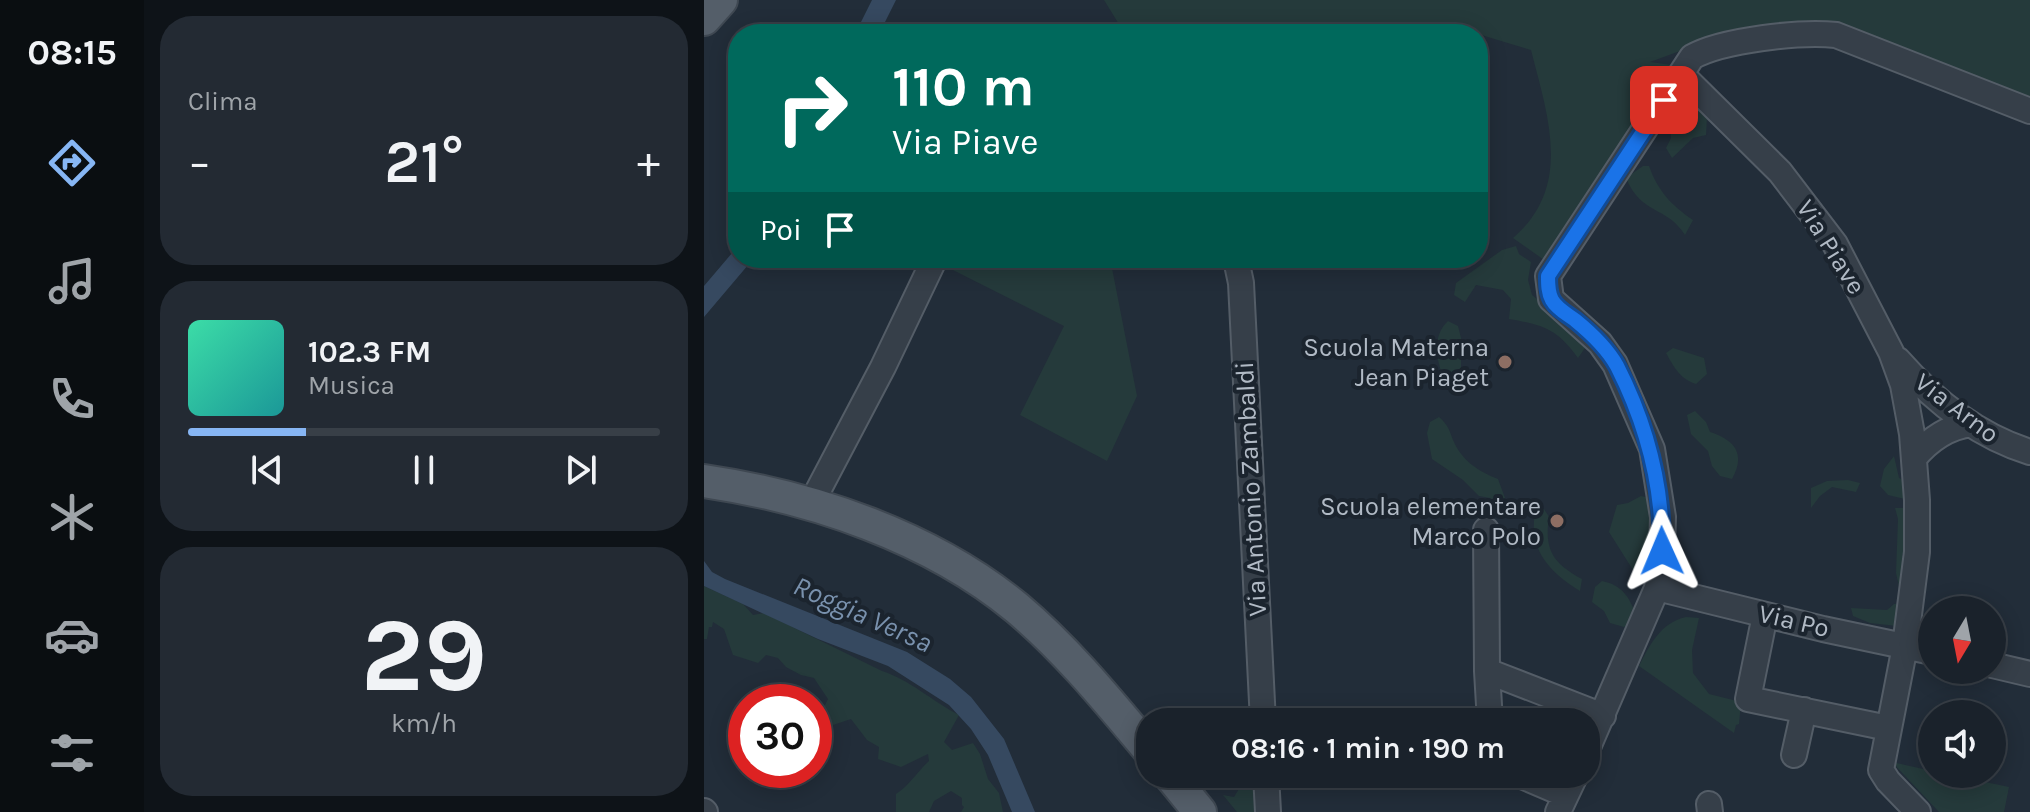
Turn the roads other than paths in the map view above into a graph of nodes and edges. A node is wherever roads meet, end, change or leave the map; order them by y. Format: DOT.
graph roads {
  1 [pos="721,0"];
  2 [pos="704,19"];
  3 [pos="1681,74"];
  4 [pos="2030,111"];
  5 [pos="930,268"];
  6 [pos="1238,268"];
  7 [pos="1891,352"];
  8 [pos="1971,424"];
  9 [pos="2030,452"];
  10 [pos="1914,458"];
  11 [pos="704,481"];
  12 [pos="811,504"];
  13 [pos="1486,530"];
  14 [pos="1657,588"];
  15 [pos="1765,615"];
  16 [pos="1905,646"];
  17 [pos="1918,649"];
  18 [pos="2006,668"];
  19 [pos="1487,671"];
  20 [pos="2030,674"];
  21 [pos="1262,708"];
  22 [pos="1489,708"];
  23 [pos="1804,710"];
  24 [pos="1603,716"];
  25 [pos="1600,722"];
  26 [pos="1888,728"];
  27 [pos="1136,735"];
  28 [pos="1794,755"];
  29 [pos="1180,788"];
  30 [pos="1267,788"];
  31 [pos="1200,812"];
  32 [pos="1268,812"];
  33 [pos="1918,812"];
  1 -- 2 [label="main road"];
  3 -- 4 [label="street"];
  3 -- 7 [label="street, Via Piave"];
  3 -- 14 [label="street"];
  5 -- 12 [label="street"];
  6 -- 21 [label="street, Via Antonio Zambaldi"];
  7 -- 8 [label="street, Via Arno"];
  7 -- 10 [label="street, Via Piave"];
  8 -- 9 [label="street, Via Arno"];
  8 -- 10 [label="street"];
  10 -- 16 [label="street, Via Piave"];
  11 -- 12 [label="main road"];
  12 -- 27 [label="main road"];
  13 -- 19 [label="street"];
  14 -- 15 [label="street, Via Po"];
  14 -- 24 [label="street"];
  15 -- 16 [label="street, Via Po"];
  15 -- 23 [label="street"];
  16 -- 17 [label="street, Via Po"];
  16 -- 26 [label="street, Via Piave"];
  18 -- 20 [label="street"];
  19 -- 22 [label="street"];
  19 -- 24 [label="street"];
  23 -- 26 [label="street"];
  23 -- 28 [label="street"];
  24 -- 25 [label="street"];
  26 -- 33 [label="street, Via Piave"];
  29 -- 31 [label="main road"];
  30 -- 32 [label="street"];
}
